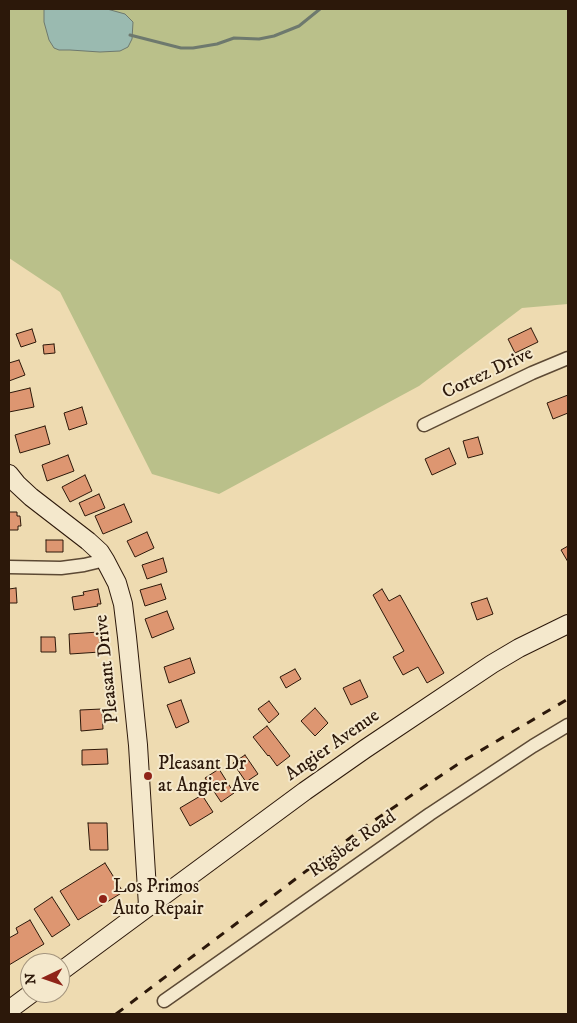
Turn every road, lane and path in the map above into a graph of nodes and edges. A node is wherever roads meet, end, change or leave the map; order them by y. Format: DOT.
graph roads {
  1 [pos="568,358"];
  2 [pos="424,425"];
  3 [pos="9,474"];
  4 [pos="105,560"];
  5 [pos="9,567"];
  6 [pos="568,624"];
  7 [pos="568,725"];
  8 [pos="148,906"];
  9 [pos="70,964"];
  10 [pos="164,1001"];
  11 [pos="20,1002"];
  12 [pos="9,1010"];
  1 -- 2 [label="street, Cortez Drive"];
  3 -- 4 [label="main road, Pleasant Drive"];
  4 -- 5 [label="street"];
  4 -- 8 [label="main road, Pleasant Drive"];
  6 -- 8 [label="main road, Angier Avenue"];
  7 -- 10 [label="street, Rigsbee Road"];
  8 -- 9 [label="main road, Angier Avenue"];
  11 -- 12 [label="main road"];
}
